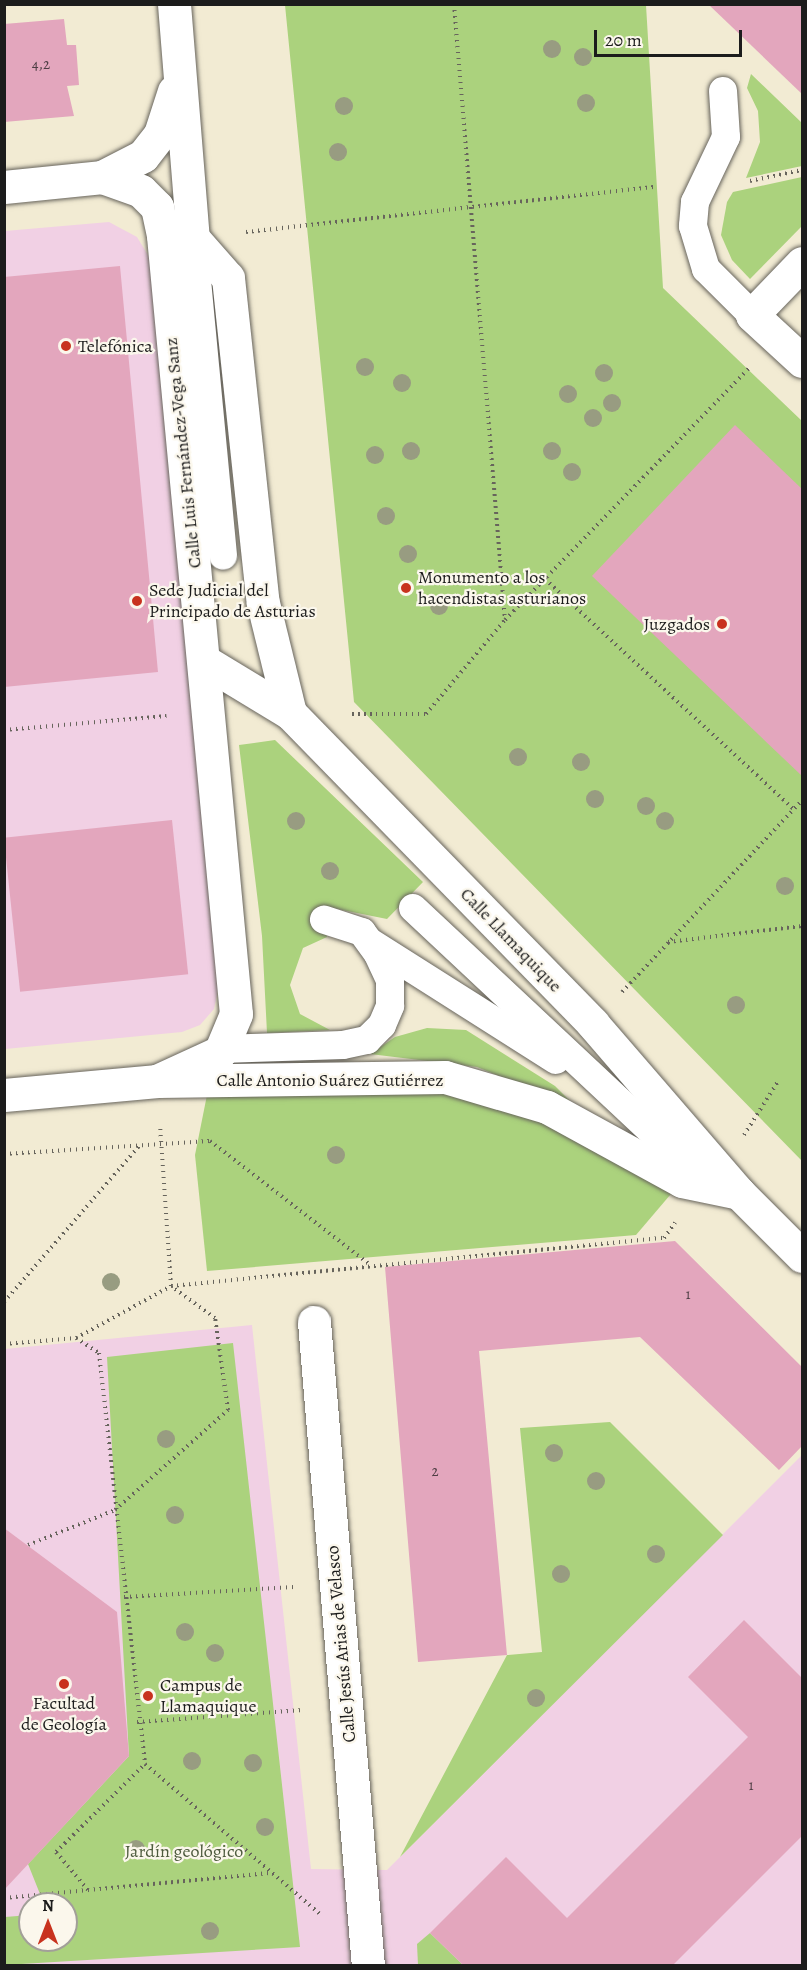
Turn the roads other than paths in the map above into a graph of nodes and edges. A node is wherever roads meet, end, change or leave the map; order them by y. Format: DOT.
graph roads {
  1 [pos="174,4"];
  2 [pos="179,74"];
  3 [pos="723,91"];
  4 [pos="102,177"];
  5 [pos="4,186"];
  6 [pos="193,238"];
  7 [pos="802,263"];
  8 [pos="752,315"];
  9 [pos="802,361"];
  10 [pos="223,556"];
  11 [pos="204,660"];
  12 [pos="290,713"];
  13 [pos="413,908"];
  14 [pos="324,920"];
  15 [pos="370,942"];
  16 [pos="221,1049"];
  17 [pos="4,1095"];
  18 [pos="158,1096"];
  19 [pos="625,1106"];
  20 [pos="721,1183"];
  21 [pos="802,1256"];
  22 [pos="314,1322"];
  23 [pos="367,1958"];
  1 -- 2 [label="street"];
  2 -- 4 [label="street"];
  2 -- 6 [label="street"];
  3 -- 8 [label="lane"];
  4 -- 5 [label="street"];
  4 -- 11 [label="street, Calle Luis Fernández-Vega Sanz"];
  6 -- 10 [label="lane"];
  6 -- 12 [label="street"];
  7 -- 8 [label="street"];
  8 -- 9 [label="street"];
  11 -- 12 [label="street, Calle Llamaquique"];
  11 -- 16 [label="street, Calle Luis Fernández-Vega Sanz"];
  12 -- 20 [label="street, Calle Llamaquique"];
  13 -- 19 [label="lane"];
  14 -- 15 [label="lane"];
  15 -- 16 [label="lane"];
  15 -- 19 [label="lane"];
  16 -- 18 [label="street"];
  17 -- 18 [label="street, Calle Antonio Suárez Gutiérrez"];
  18 -- 20 [label="street, Calle Antonio Suárez Gutiérrez"];
  19 -- 20 [label="lane"];
  20 -- 21 [label="street, Calle Llamaquique"];
  22 -- 23 [label="street, Calle Jesús Arias de Velasco"];
}
